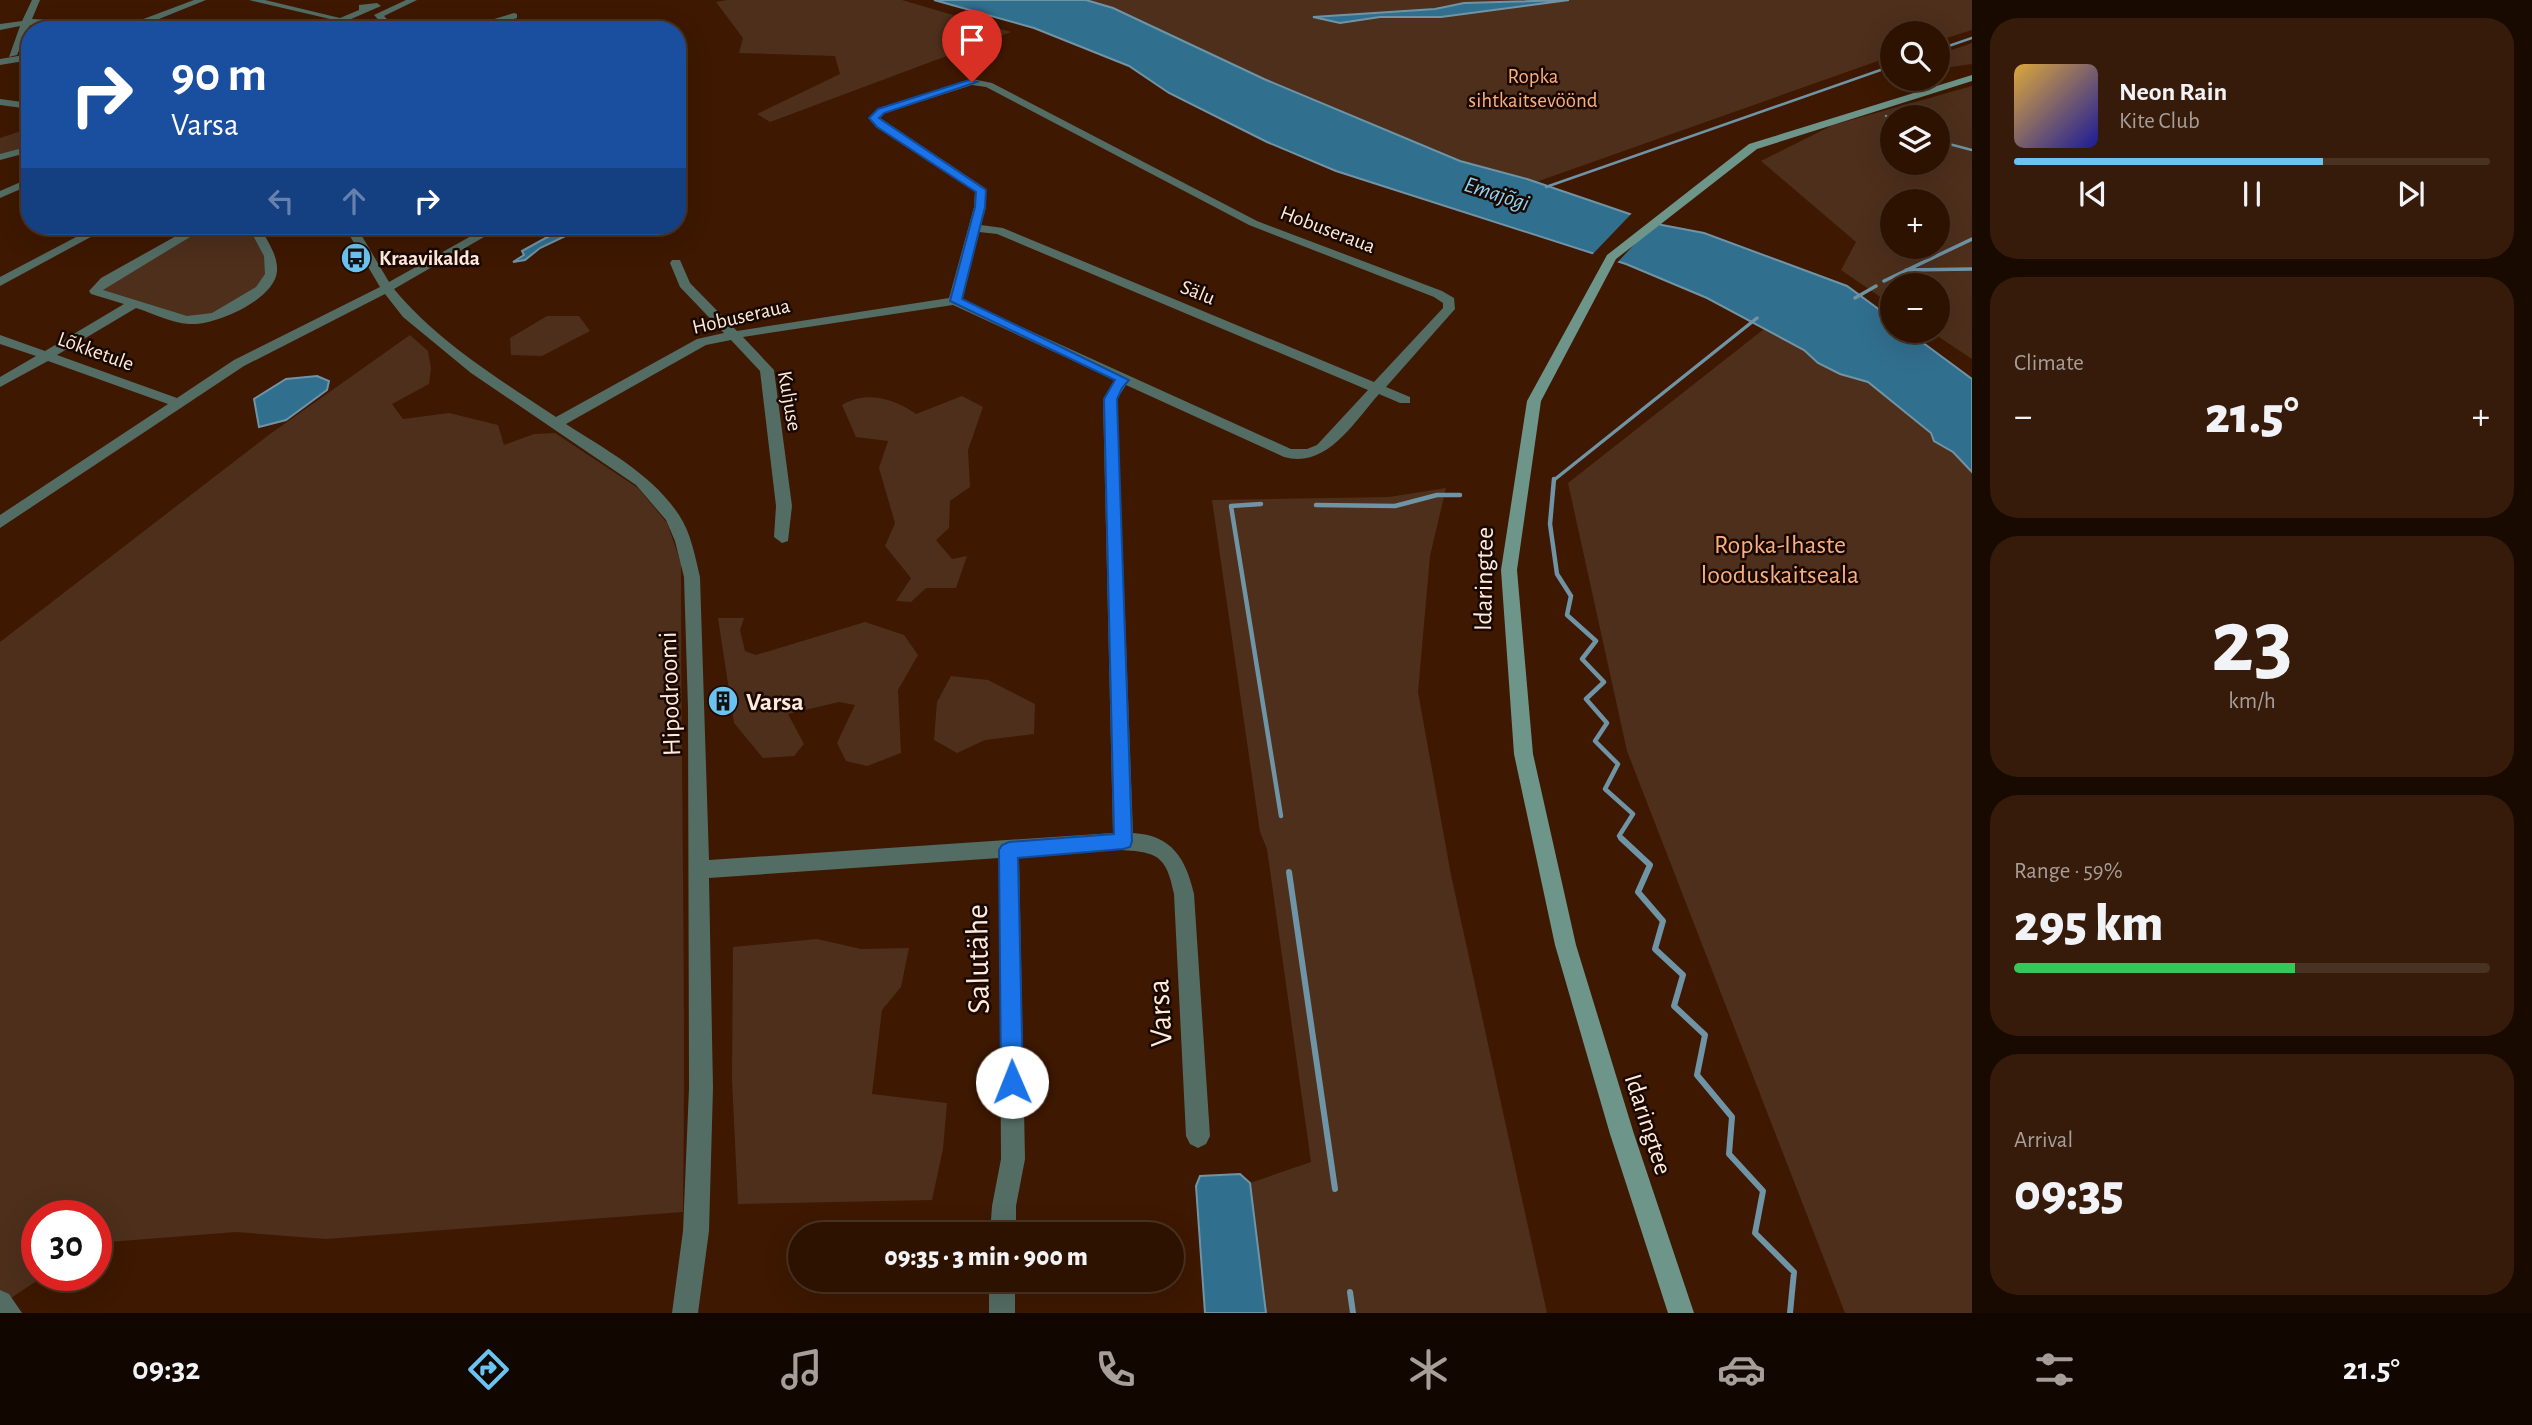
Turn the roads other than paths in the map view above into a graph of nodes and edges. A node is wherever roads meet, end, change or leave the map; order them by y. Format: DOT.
graph roads {
  1 [pos="36,0"];
  2 [pos="202,0"];
  3 [pos="253,0"];
  4 [pos="412,0"];
  5 [pos="364,12"];
  6 [pos="514,16"];
  7 [pos="26,21"];
  8 [pos="148,21"];
  9 [pos="335,21"];
  10 [pos="347,21"];
  11 [pos="384,21"];
  12 [pos="495,21"];
  13 [pos="21,24"];
  14 [pos="0,27"];
  15 [pos="21,34"];
  16 [pos="12,59"];
  17 [pos="1972,78"];
  18 [pos="0,102"];
  19 [pos="21,105"];
  20 [pos="21,151"];
  21 [pos="0,157"];
  22 [pos="21,185"];
  23 [pos="0,195"];
  24 [pos="974,228"];
  25 [pos="88,235"];
  26 [pos="186,235"];
  27 [pos="260,235"];
  28 [pos="355,235"];
  29 [pos="481,235"];
  30 [pos="676,263"];
  31 [pos="0,282"];
  32 [pos="386,287"];
  33 [pos="955,301"];
  34 [pos="134,304"];
  35 [pos="734,335"];
  36 [pos="0,339"];
  37 [pos="46,356"];
  38 [pos="1123,380"];
  39 [pos="0,383"];
  40 [pos="1377,388"];
  41 [pos="1405,400"];
  42 [pos="178,403"];
  43 [pos="554,424"];
  44 [pos="0,523"];
  45 [pos="782,537"];
  46 [pos="1123,841"];
  47 [pos="1009,850"];
  48 [pos="698,870"];
  49 [pos="1198,1136"];
  50 [pos="1003,1222"];
  51 [pos="1002,1292"];
  52 [pos="0,1303"];
  53 [pos="9,1313"];
  54 [pos="685,1313"];
  55 [pos="1002,1313"];
  56 [pos="1681,1313"];
  1 -- 7 [label="street"];
  2 -- 8 [label="street"];
  3 -- 9 [label="street"];
  4 -- 11 [label="street"];
  5 -- 10 [label="street"];
  6 -- 12 [label="street"];
  13 -- 14 [label="street"];
  15 -- 16 [label="street"];
  17 -- 56 [label="main road, Idaringtee"];
  18 -- 19 [label="street"];
  20 -- 21 [label="street"];
  22 -- 23 [label="street"];
  24 -- 33 [label="street, Hobuseraua"];
  24 -- 40 [label="street, Sälu"];
  24 -- 40 [label="street, Hobuseraua"];
  25 -- 31 [label="street"];
  26 -- 34 [label="street"];
  27 -- 34 [label="street"];
  28 -- 32 [label="street, Hipodroomi"];
  29 -- 32 [label="street"];
  30 -- 35 [label="street, Kuljuse"];
  32 -- 42 [label="street"];
  32 -- 43 [label="street, Hipodroomi"];
  33 -- 35 [label="street, Hobuseraua"];
  33 -- 38 [label="street, Hobuseraua"];
  34 -- 37 [label="street"];
  35 -- 43 [label="street, Hobuseraua"];
  35 -- 45 [label="street, Kuljuse"];
  36 -- 37 [label="street, Lõkketule"];
  37 -- 39 [label="street"];
  37 -- 42 [label="street, Lõkketule"];
  38 -- 40 [label="street, Hobuseraua"];
  38 -- 46 [label="street"];
  40 -- 41 [label="street, Sälu"];
  42 -- 44 [label="street"];
  43 -- 48 [label="street, Hipodroomi"];
  46 -- 47 [label="street, Varsa"];
  46 -- 49 [label="street, Varsa"];
  47 -- 48 [label="street, Varsa"];
  47 -- 50 [label="street, Salutähe"];
  48 -- 54 [label="street, Hipodroomi"];
  51 -- 55 [label="street"];
  52 -- 53 [label="street"];
}
